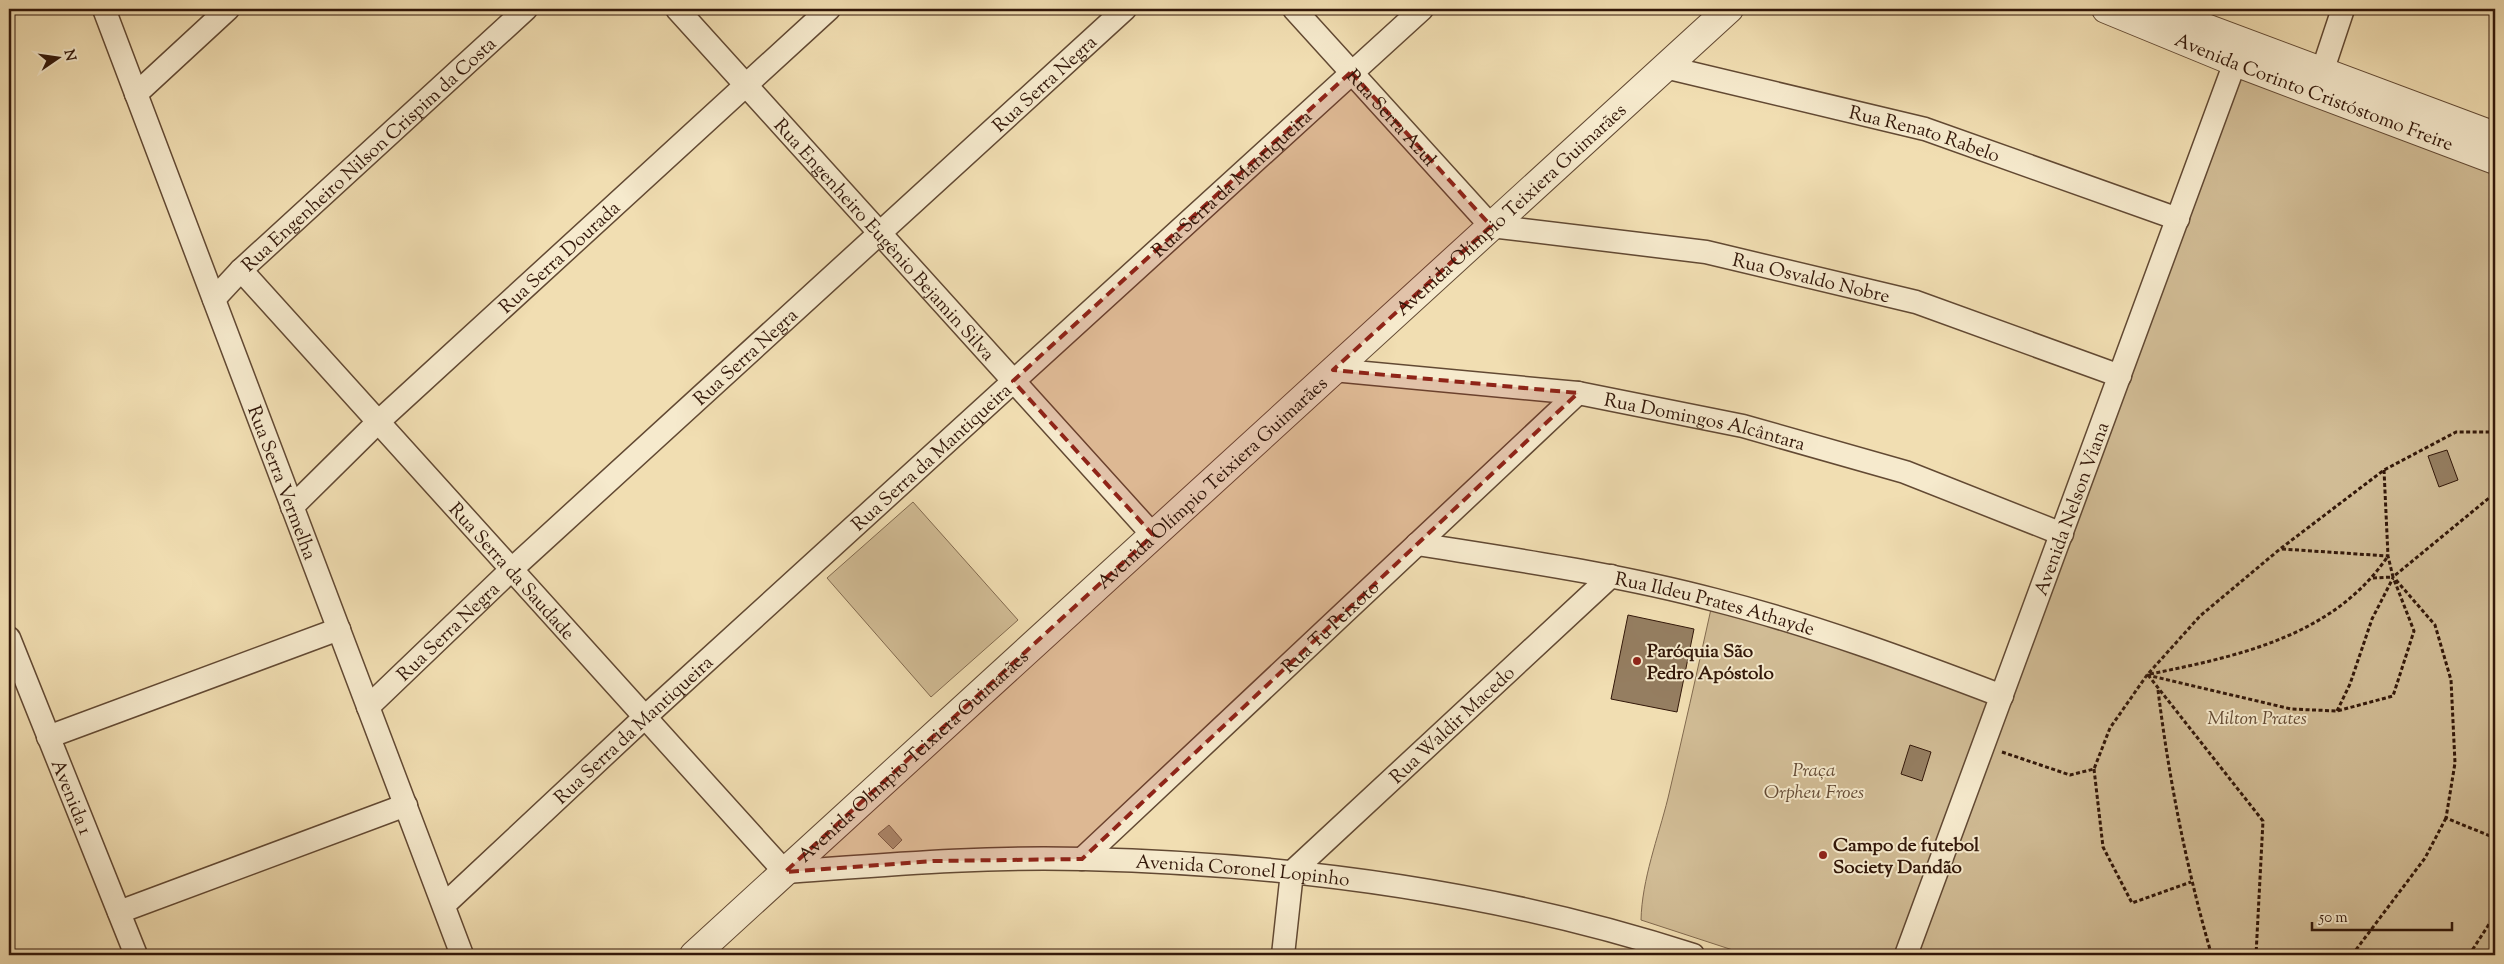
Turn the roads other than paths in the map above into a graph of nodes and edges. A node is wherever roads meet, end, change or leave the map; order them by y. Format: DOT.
graph roads {
  1 [pos="104,9"];
  2 [pos="228,9"];
  3 [pos="526,9"];
  4 [pos="677,9"];
  5 [pos="830,9"];
  6 [pos="1125,9"];
  7 [pos="1294,9"];
  8 [pos="1422,9"];
  9 [pos="1729,9"];
  10 [pos="2106,9"];
  11 [pos="2155,9"];
  12 [pos="2342,9"];
  13 [pos="2239,52"];
  14 [pos="1665,67"];
  15 [pos="1351,72"];
  16 [pos="2322,72"];
  17 [pos="746,85"];
  18 [pos="136,94"];
  19 [pos="2495,136"];
  20 [pos="2495,160"];
  21 [pos="2178,219"];
  22 [pos="1491,226"];
  23 [pos="880,233"];
  24 [pos="241,270"];
  25 [pos="214,300"];
  26 [pos="1333,370"];
  27 [pos="2120,376"];
  28 [pos="1014,381"];
  29 [pos="1578,393"];
  30 [pos="378,422"];
  31 [pos="292,507"];
  32 [pos="2062,534"];
  33 [pos="1153,535"];
  34 [pos="1417,544"];
  35 [pos="512,569"];
  36 [pos="1611,576"];
  37 [pos="339,629"];
  38 [pos="9,638"];
  39 [pos="2002,696"];
  40 [pos="368,707"];
  41 [pos="645,717"];
  42 [pos="48,737"];
  43 [pos="406,806"];
  44 [pos="1082,859"];
  45 [pos="785,872"];
  46 [pos="1292,872"];
  47 [pos="444,905"];
  48 [pos="119,912"];
  49 [pos="456,953"];
  50 [pos="136,955"];
  51 [pos="694,955"];
  52 [pos="1282,955"];
  53 [pos="1693,955"];
  54 [pos="1906,955"];
  1 -- 18 [label="street, Rua Serra Vermelha"];
  2 -- 18 [label="street"];
  3 -- 24 [label="street, Rua Engenheiro Nilson Crispim da Costa"];
  4 -- 17 [label="street, Rua Engenheiro Eugênio Bejamin Silva"];
  5 -- 17 [label="street, Rua Serra Dourada"];
  6 -- 23 [label="street, Rua Serra Negra"];
  7 -- 15 [label="street, Rua Serra Azul"];
  8 -- 15 [label="street, Rua Serra da Mantiqueira"];
  9 -- 14 [label="street, Avenida Olímpio Teixiera Guimarães"];
  10 -- 13 [label="street, Avenida Corinto Cristóstomo Freire"];
  11 -- 13 [label="street, Avenida Corinto Cristóstomo Freire"];
  12 -- 16 [label="street"];
  13 -- 16 [label="street, Avenida Corinto Cristóstomo Freire"];
  13 -- 20 [label="street, Avenida Corinto Cristóstomo Freire"];
  13 -- 21 [label="street, Avenida Nelson Viana"];
  14 -- 21 [label="street, Rua Renato Rabelo"];
  14 -- 22 [label="street, Avenida Olímpio Teixiera Guimarães"];
  15 -- 22 [label="street, Rua Serra Azul"];
  15 -- 28 [label="street, Rua Serra da Mantiqueira"];
  16 -- 19 [label="street, Avenida Corinto Cristóstomo Freire"];
  17 -- 23 [label="street, Rua Engenheiro Eugênio Bejamin Silva"];
  17 -- 30 [label="street, Rua Serra Dourada"];
  18 -- 25 [label="street, Rua Serra Vermelha"];
  21 -- 27 [label="street, Avenida Nelson Viana"];
  22 -- 26 [label="street, Avenida Olímpio Teixiera Guimarães"];
  22 -- 27 [label="street, Rua Osvaldo Nobre"];
  23 -- 28 [label="street, Rua Engenheiro Eugênio Bejamin Silva"];
  23 -- 35 [label="street, Rua Serra Negra"];
  24 -- 25 [label="street, Rua Engenheiro Nilson Crispim da Costa"];
  24 -- 30 [label="street, Rua Serra da Saudade"];
  25 -- 31 [label="street, Rua Serra Vermelha"];
  26 -- 29 [label="street, Rua Domingos Alcântara"];
  26 -- 33 [label="street, Avenida Olímpio Teixiera Guimarães"];
  27 -- 32 [label="street, Avenida Nelson Viana"];
  28 -- 33 [label="street, Rua Engenheiro Eugênio Bejamin Silva"];
  28 -- 41 [label="street, Rua Serra da Mantiqueira"];
  29 -- 32 [label="street, Rua Domingos Alcântara"];
  29 -- 34 [label="street, Rua Tu Peixoto"];
  30 -- 31 [label="street, Rua Serra Dourada"];
  30 -- 35 [label="street, Rua Serra da Saudade"];
  31 -- 37 [label="street, Rua Serra Vermelha"];
  32 -- 39 [label="street, Avenida Nelson Viana"];
  33 -- 45 [label="street, Avenida Olímpio Teixiera Guimarães"];
  34 -- 36 [label="street, Rua Ildeu Prates Athayde"];
  34 -- 44 [label="street, Rua Tu Peixoto"];
  35 -- 40 [label="street, Rua Serra Negra"];
  35 -- 41 [label="street, Rua Serra da Saudade"];
  36 -- 39 [label="street, Rua Ildeu Prates Athayde"];
  36 -- 46 [label="street, Rua Waldir Macedo"];
  37 -- 40 [label="street, Rua Serra Vermelha"];
  37 -- 42 [label="street"];
  38 -- 42 [label="street, Avenida 1"];
  39 -- 54 [label="street, Avenida Nelson Viana"];
  40 -- 43 [label="street, Rua Serra Vermelha"];
  41 -- 45 [label="street, Rua Serra da Saudade"];
  41 -- 47 [label="street, Rua Serra da Mantiqueira"];
  42 -- 48 [label="street, Avenida 1"];
  43 -- 47 [label="street, Rua Serra Vermelha"];
  43 -- 48 [label="street"];
  44 -- 45 [label="street, Avenida Coronel Lopinho"];
  44 -- 46 [label="street, Avenida Coronel Lopinho"];
  45 -- 51 [label="street, Avenida Olímpio Teixiera Guimarães"];
  46 -- 52 [label="street"];
  46 -- 53 [label="street, Avenida Coronel Lopinho"];
  47 -- 49 [label="street, Rua Serra Vermelha"];
  48 -- 50 [label="street, Avenida 1"];
}
